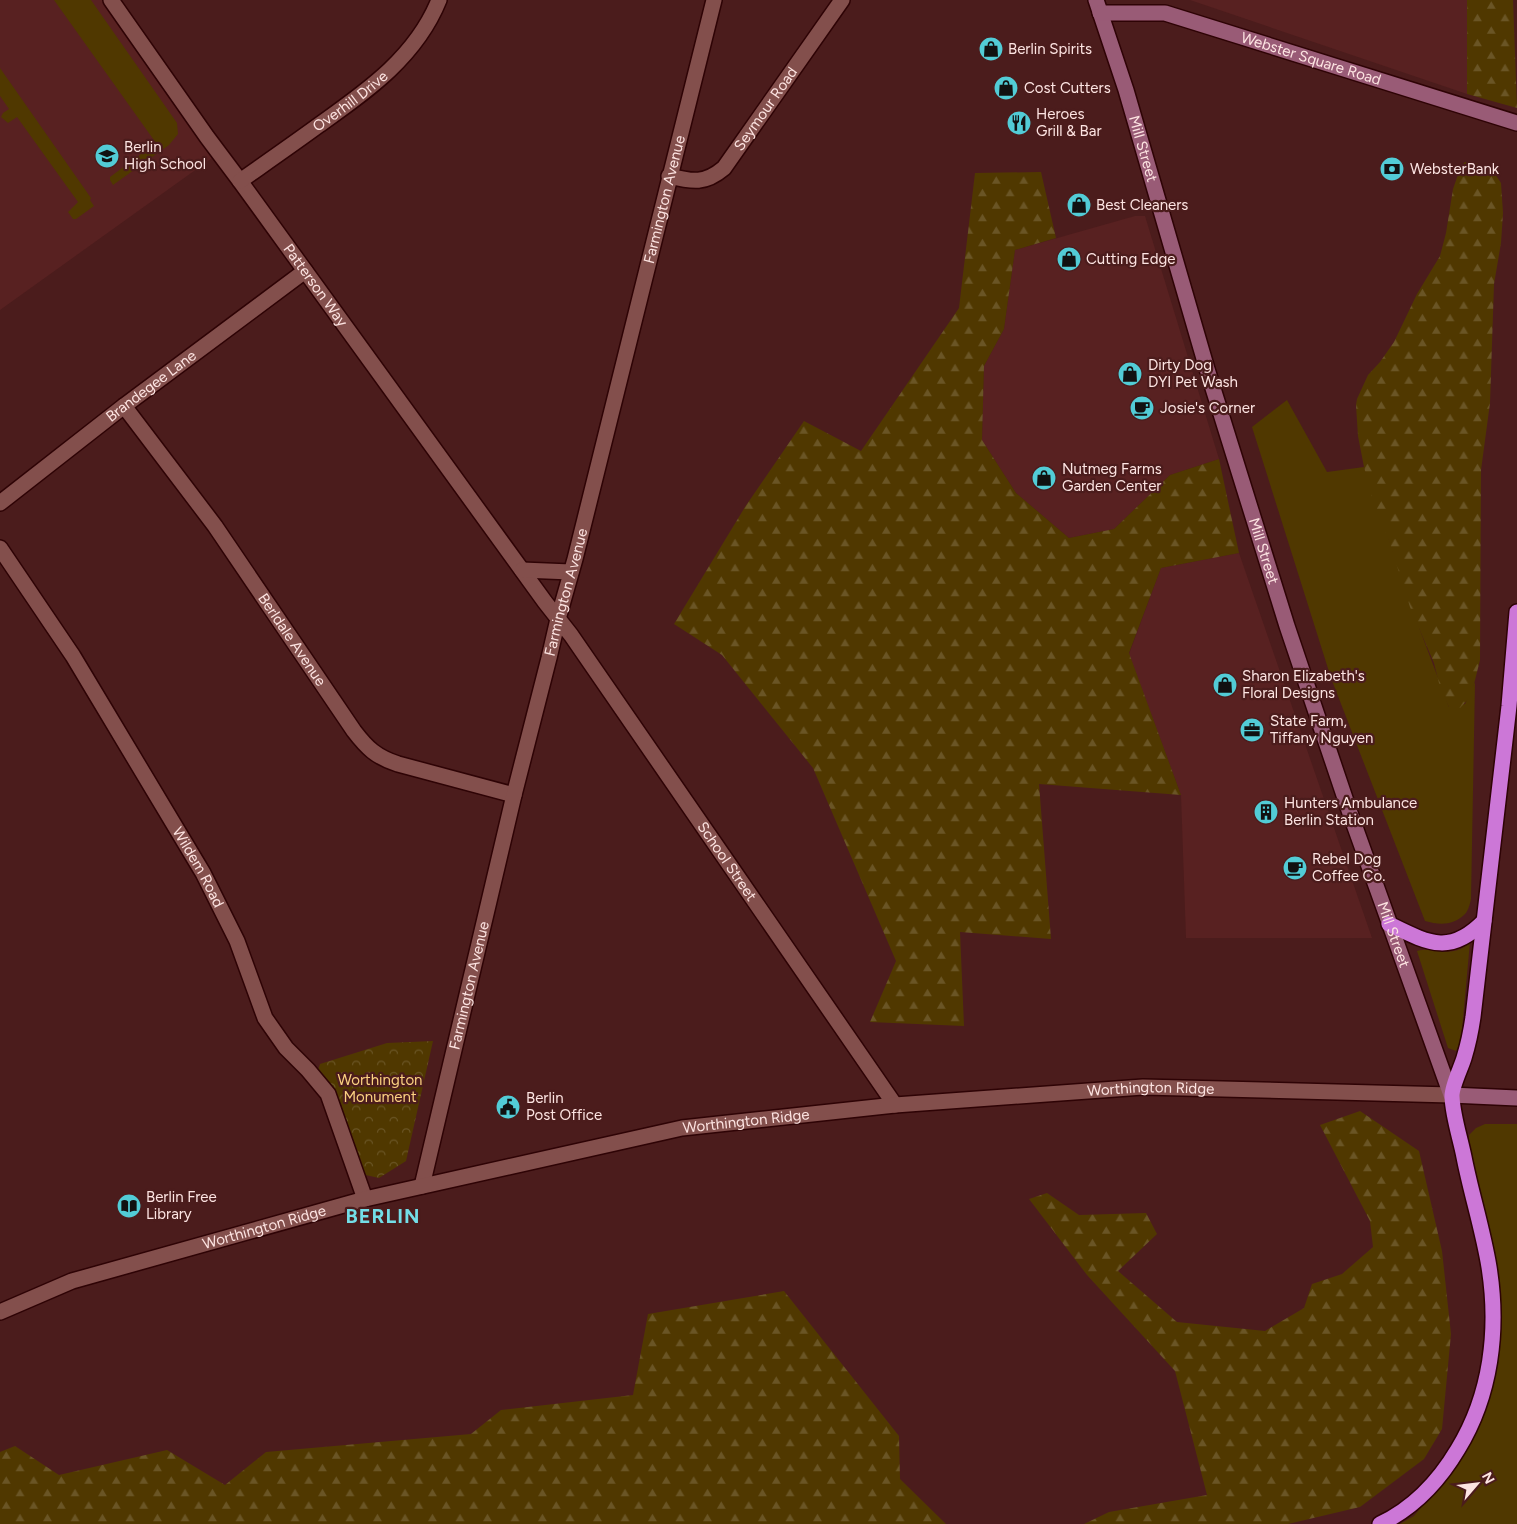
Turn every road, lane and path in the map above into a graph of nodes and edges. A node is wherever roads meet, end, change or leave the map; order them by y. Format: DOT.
graph roads {
  1 [pos="111,0"];
  2 [pos="439,0"];
  3 [pos="714,0"];
  4 [pos="842,0"];
  5 [pos="1098,7"];
  6 [pos="1517,124"];
  7 [pos="669,176"];
  8 [pos="240,181"];
  9 [pos="305,271"];
  10 [pos="124,406"];
  11 [pos="0,502"];
  12 [pos="0,548"];
  13 [pos="522,570"];
  14 [pos="571,572"];
  15 [pos="1517,612"];
  16 [pos="558,619"];
  17 [pos="514,795"];
  18 [pos="1484,921"];
  19 [pos="1389,924"];
  20 [pos="1451,1095"];
  21 [pos="1517,1098"];
  22 [pos="895,1105"];
  23 [pos="422,1186"];
  24 [pos="365,1199"];
  25 [pos="0,1312"];
  26 [pos="1380,1524"];
  1 -- 8 [label="street, Patterson Way"];
  2 -- 8 [label="street, Overhill Drive"];
  3 -- 7 [label="street, Farmington Avenue"];
  4 -- 7 [label="street, Seymour Road"];
  5 -- 6 [label="main road, Webster Square Road"];
  5 -- 19 [label="main road, Mill Street"];
  7 -- 14 [label="street, Farmington Avenue"];
  8 -- 9 [label="street, Patterson Way"];
  9 -- 10 [label="street, Brandegee Lane"];
  9 -- 13 [label="street, Patterson Way"];
  10 -- 11 [label="street, Brandegee Lane"];
  10 -- 17 [label="street, Berldale Avenue"];
  12 -- 24 [label="street, Wildem Road"];
  13 -- 14 [label="street"];
  13 -- 16 [label="street, Patterson Way"];
  14 -- 16 [label="street, Farmington Avenue"];
  15 -- 18 [label="highway"];
  16 -- 17 [label="street, Farmington Avenue"];
  16 -- 22 [label="street, School Street"];
  17 -- 23 [label="street, Farmington Avenue"];
  18 -- 19 [label="highway"];
  18 -- 20 [label="highway"];
  19 -- 20 [label="main road, Mill Street"];
  20 -- 21 [label="main road, Worthington Ridge"];
  20 -- 22 [label="street, Worthington Ridge"];
  20 -- 26 [label="highway"];
  22 -- 23 [label="street, Worthington Ridge"];
  23 -- 24 [label="street, Worthington Ridge"];
  24 -- 25 [label="street, Worthington Ridge"];
}
